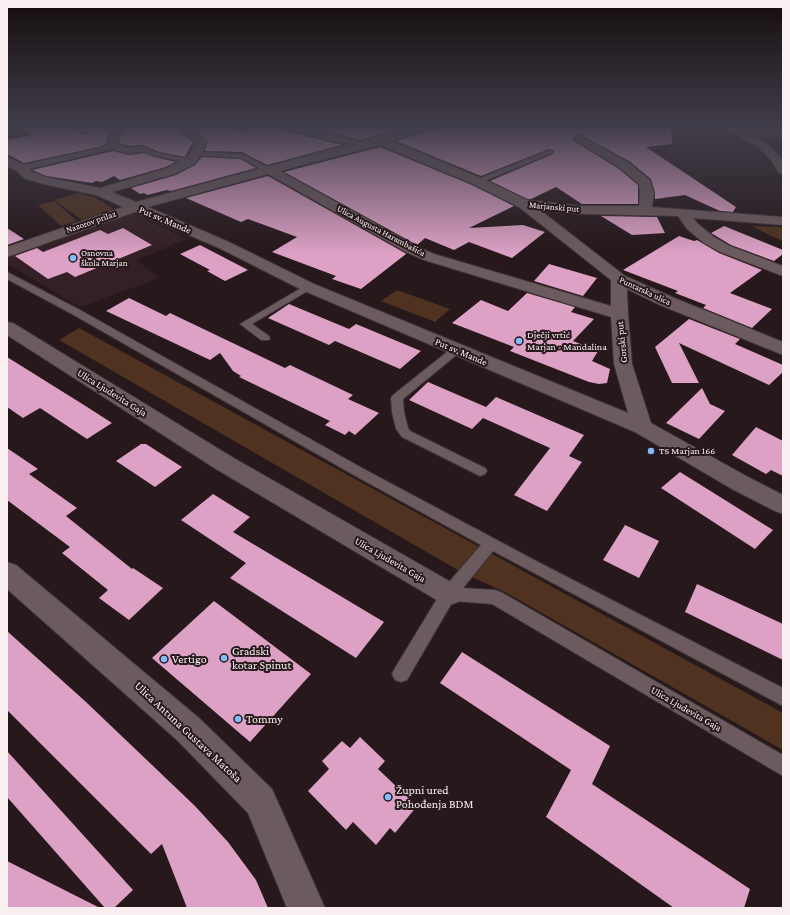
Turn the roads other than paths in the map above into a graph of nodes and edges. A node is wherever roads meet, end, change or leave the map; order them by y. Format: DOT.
graph roads {
  1 [pos="21,168"];
  2 [pos="175,169"];
  3 [pos="274,169"];
  4 [pos="450,169"];
  5 [pos="508,169"];
  6 [pos="628,169"];
  7 [pos="269,170"];
  8 [pos="477,181"];
  9 [pos="100,192"];
  10 [pos="524,204"];
  11 [pos="135,207"];
  12 [pos="645,210"];
  13 [pos="683,213"];
  14 [pos="783,221"];
  15 [pos="7,252"];
  16 [pos="783,271"];
  17 [pos="7,275"];
  18 [pos="619,279"];
  19 [pos="308,286"];
  20 [pos="619,314"];
  21 [pos="7,327"];
  22 [pos="265,338"];
  23 [pos="783,349"];
  24 [pos="456,350"];
  25 [pos="642,427"];
  26 [pos="480,471"];
  27 [pos="783,505"];
  28 [pos="490,543"];
  29 [pos="7,573"];
  30 [pos="449,594"];
  31 [pos="401,674"];
  32 [pos="783,696"];
  33 [pos="783,766"];
  34 [pos="306,908"];
  1 -- 9 [label="street, Put sv. Mande"];
  2 -- 9 [label="street"];
  3 -- 7 [label="street, Nazorov prilaz"];
  4 -- 8 [label="street, Marjanski put"];
  5 -- 8 [label="lane"];
  6 -- 12 [label="street"];
  7 -- 11 [label="street, Nazorov prilaz"];
  7 -- 20 [label="street, Ulica Augusta Harambašića"];
  8 -- 10 [label="street, Marjanski put"];
  9 -- 11 [label="street, Put sv. Mande"];
  10 -- 12 [label="street, Marjanski put"];
  10 -- 18 [label="street, Puntarska ulica"];
  11 -- 15 [label="street, Nazorov prilaz"];
  11 -- 19 [label="street, Put sv. Mande"];
  12 -- 13 [label="street, Marjanski put"];
  13 -- 14 [label="street, Marjanski put"];
  13 -- 16 [label="street"];
  17 -- 28 [label="lane"];
  18 -- 20 [label="street, Gorski put"];
  18 -- 23 [label="street, Puntarska ulica"];
  19 -- 22 [label="lane"];
  19 -- 24 [label="street, Put sv. Mande"];
  20 -- 25 [label="street, Gorski put"];
  21 -- 30 [label="street, Ulica Ljudevita Gaja"];
  24 -- 25 [label="street, Put sv. Mande"];
  24 -- 26 [label="lane"];
  25 -- 27 [label="street, Put sv. Mande"];
  28 -- 30 [label="lane"];
  28 -- 32 [label="lane"];
  29 -- 34 [label="street, Ulica Antuna Gustava Matoša"];
  30 -- 31 [label="lane"];
  30 -- 33 [label="lane, Ulica Ljudevita Gaja"];
}
